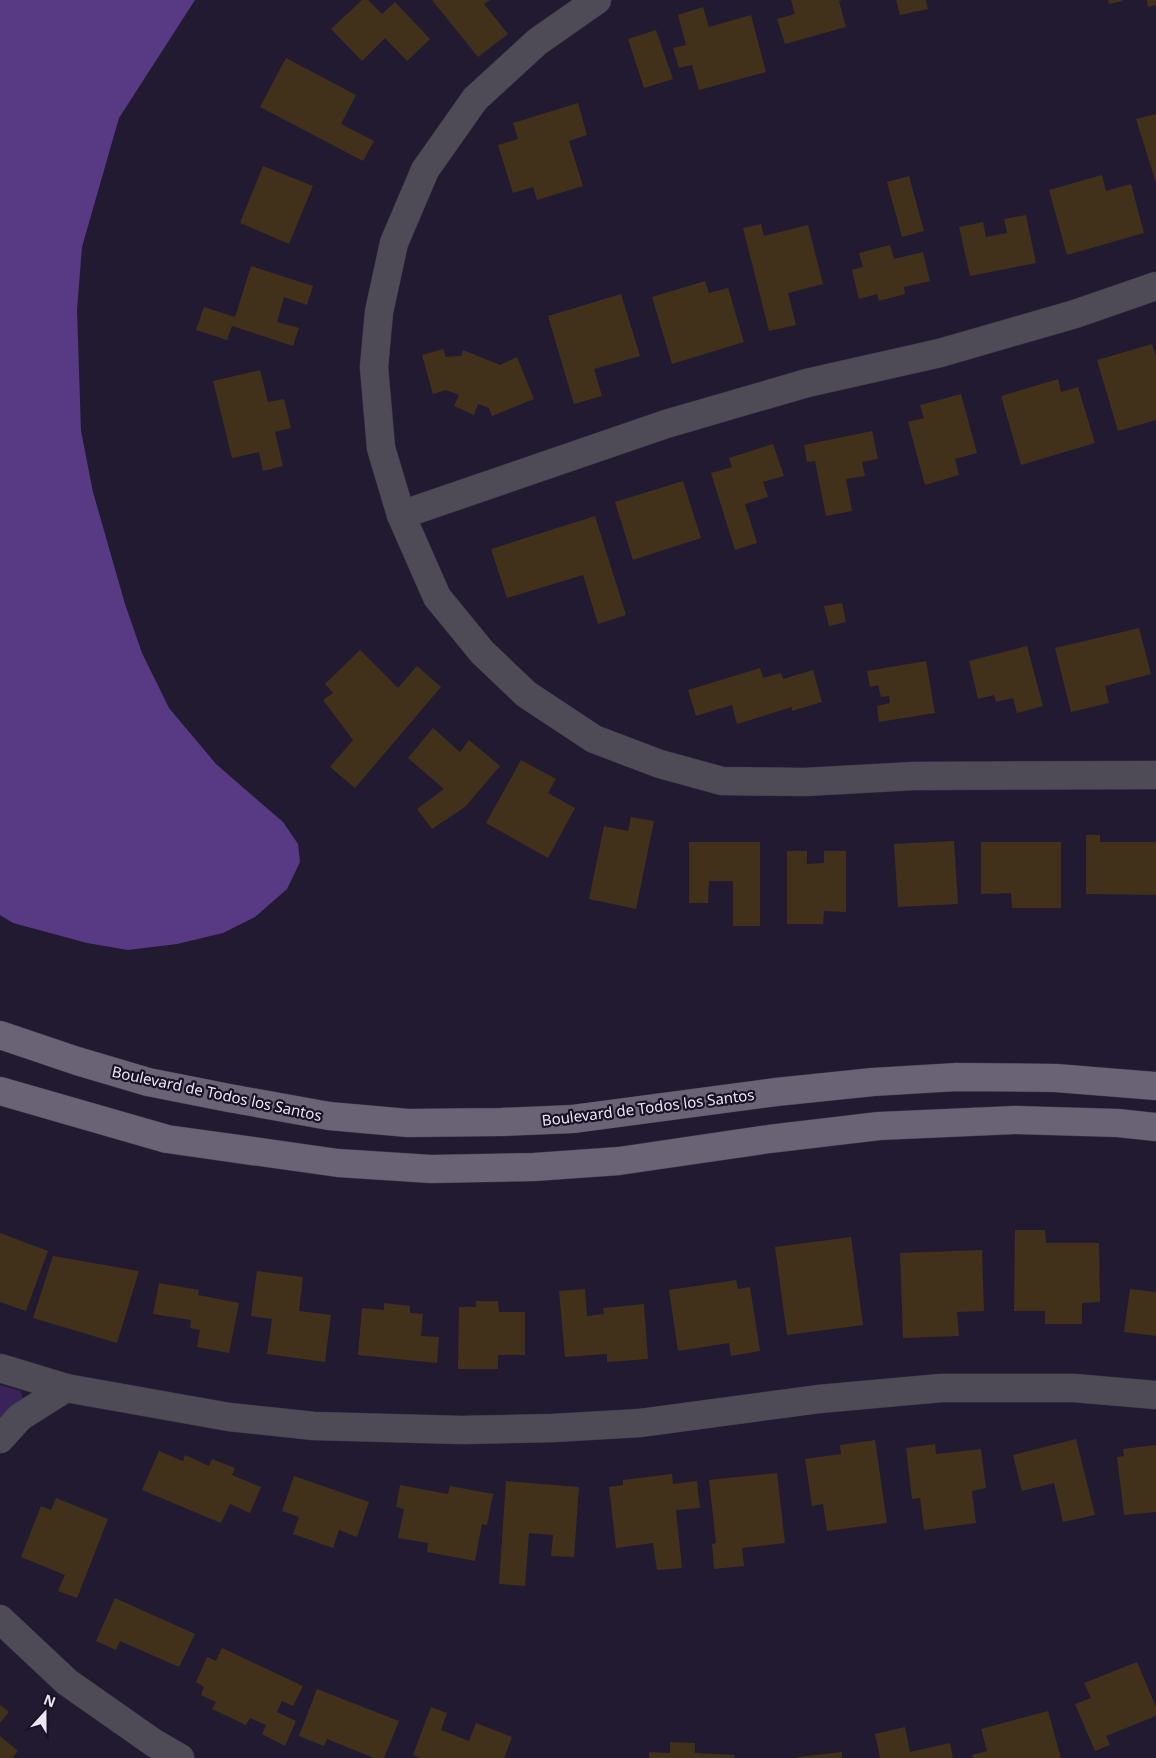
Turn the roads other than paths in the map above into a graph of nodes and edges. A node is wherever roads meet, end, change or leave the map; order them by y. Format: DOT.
graph roads {
  1 [pos="597,0"];
  2 [pos="1156,286"];
  3 [pos="401,515"];
  4 [pos="1156,775"];
  5 [pos="0,1035"];
  6 [pos="1156,1086"];
  7 [pos="0,1091"];
  8 [pos="1156,1127"];
  9 [pos="0,1368"];
  10 [pos="66,1388"];
  11 [pos="1156,1395"];
  12 [pos="0,1439"];
  13 [pos="0,1620"];
  14 [pos="180,1758"];
  1 -- 3 [label="street"];
  2 -- 3 [label="street"];
  3 -- 4 [label="street"];
  5 -- 6 [label="street, Boulevard de Todos los Santos"];
  7 -- 8 [label="street"];
  9 -- 10 [label="street"];
  10 -- 11 [label="street"];
  10 -- 12 [label="street"];
  13 -- 14 [label="street"];
}
